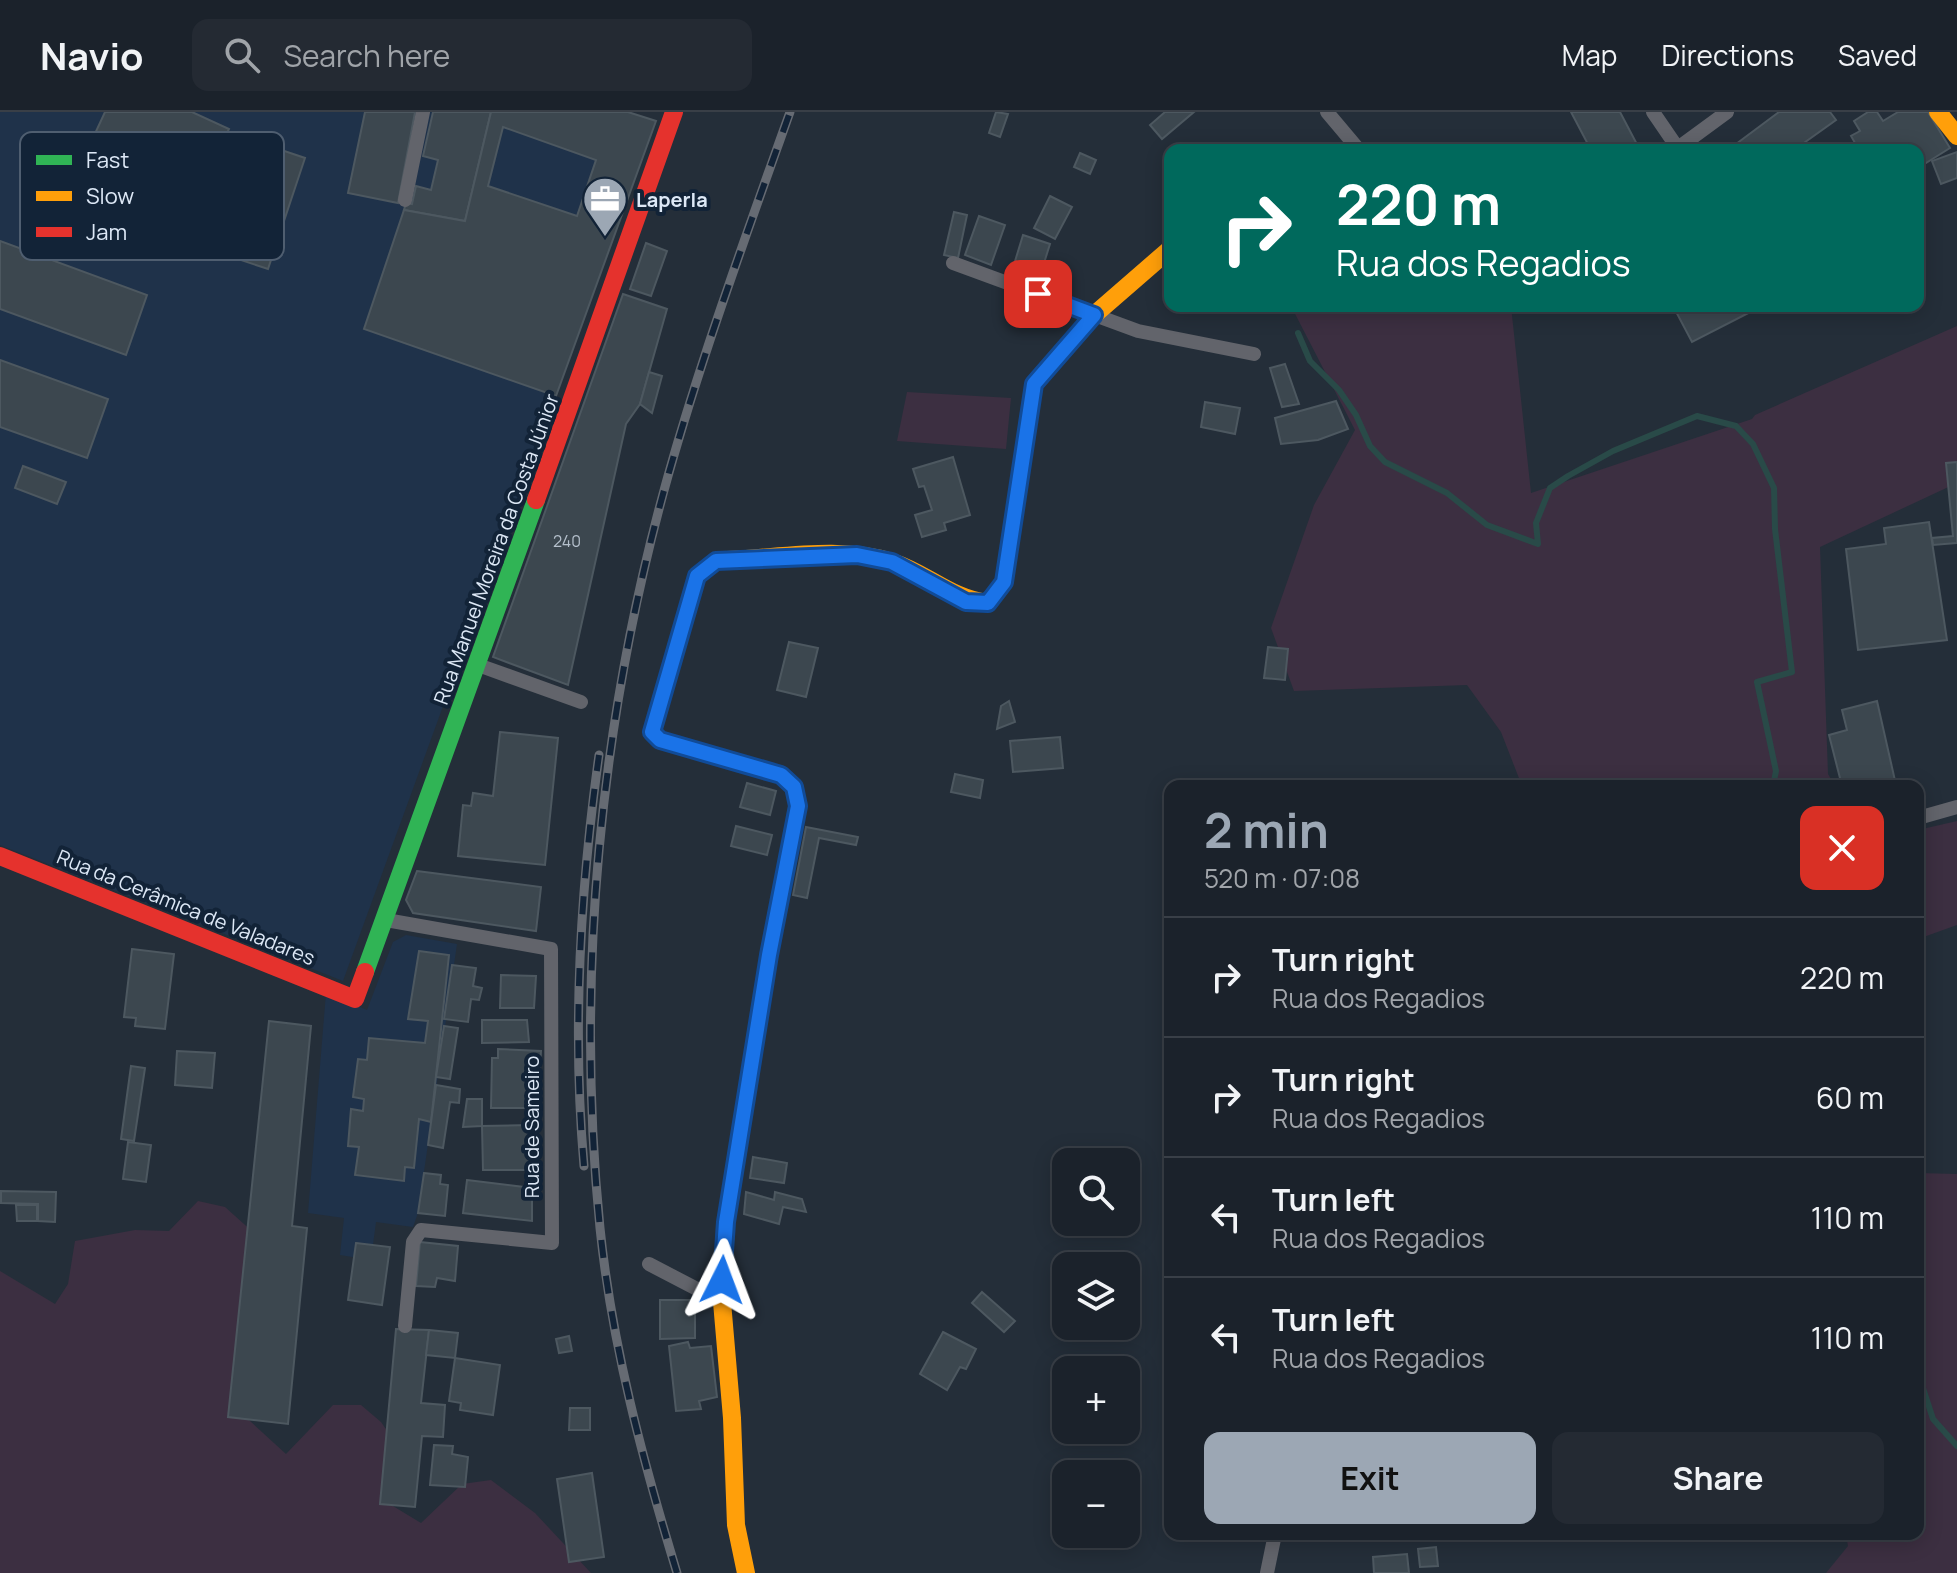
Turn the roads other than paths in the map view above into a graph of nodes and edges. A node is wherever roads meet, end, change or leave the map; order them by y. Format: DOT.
graph roads {
  1 [pos="423,112"];
  2 [pos="1327,112"];
  3 [pos="1653,112"];
  4 [pos="1727,112"];
  5 [pos="1938,112"];
  6 [pos="669,113"];
  7 [pos="1957,136"];
  8 [pos="1352,144"];
  9 [pos="1675,144"];
  10 [pos="1685,144"];
  11 [pos="405,200"];
  12 [pos="1164,254"];
  13 [pos="953,263"];
  14 [pos="1094,315"];
  15 [pos="1254,354"];
  16 [pos="478,665"];
  17 [pos="581,702"];
  18 [pos="1957,807"];
  19 [pos="1924,816"];
  20 [pos="0,856"];
  21 [pos="386,920"];
  22 [pos="355,999"];
  23 [pos="649,1264"];
  24 [pos="722,1302"];
  25 [pos="405,1326"];
  26 [pos="1274,1540"];
  27 [pos="746,1573"];
  28 [pos="1267,1573"];
  1 -- 11 [label="street"];
  2 -- 8 [label="street"];
  3 -- 9 [label="street"];
  4 -- 10 [label="street"];
  5 -- 7 [label="street"];
  6 -- 16 [label="street, Rua Manuel Moreira da Costa Júnior"];
  12 -- 14 [label="street"];
  13 -- 14 [label="street"];
  14 -- 15 [label="street"];
  14 -- 24 [label="street"];
  16 -- 17 [label="street"];
  16 -- 21 [label="street, Rua Manuel Moreira da Costa Júnior"];
  18 -- 19 [label="street"];
  20 -- 22 [label="street, Rua da Cerâmica de Valadares"];
  21 -- 22 [label="street, Rua Manuel Moreira da Costa Júnior"];
  21 -- 25 [label="street, Rua de Sameiro"];
  23 -- 24 [label="street"];
  24 -- 27 [label="street"];
  26 -- 28 [label="street"];
}
